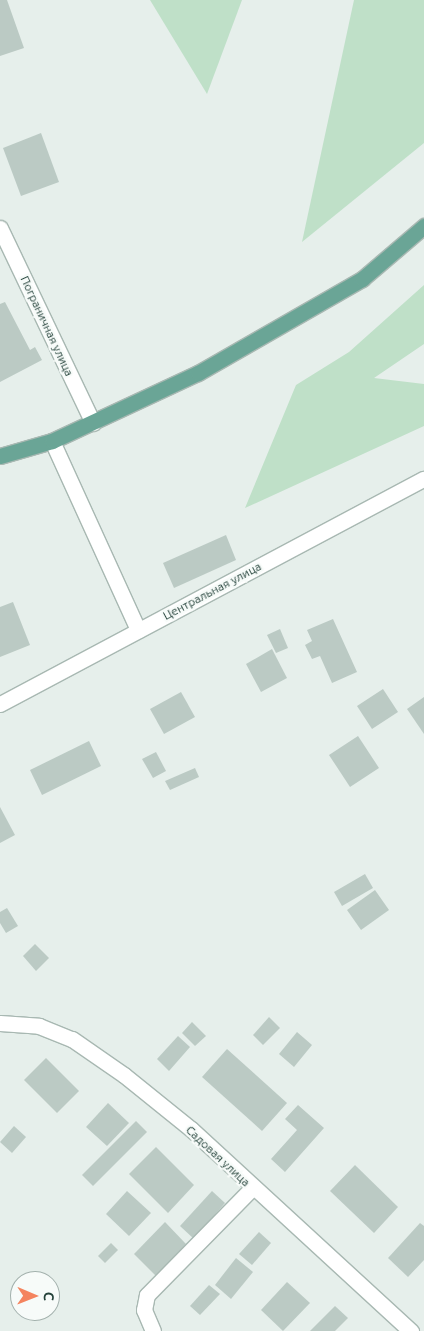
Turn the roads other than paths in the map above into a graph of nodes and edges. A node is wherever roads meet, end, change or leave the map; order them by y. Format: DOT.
graph roads {
  1 [pos="424,226"];
  2 [pos="0,228"];
  3 [pos="93,423"];
  4 [pos="52,442"];
  5 [pos="0,456"];
  6 [pos="424,479"];
  7 [pos="138,630"];
  8 [pos="0,704"];
  9 [pos="1,1023"];
  10 [pos="252,1188"];
  11 [pos="153,1331"];
  12 [pos="411,1331"];
  1 -- 3 [label="main road"];
  2 -- 3 [label="street, Пограничная улица"];
  3 -- 4 [label="main road"];
  4 -- 5 [label="main road"];
  4 -- 7 [label="street"];
  6 -- 7 [label="street, Центральная улица"];
  7 -- 8 [label="street, Центральная улица"];
  9 -- 10 [label="street, Садовая улица"];
  10 -- 11 [label="street"];
  10 -- 12 [label="street, Садовая улица"];
}
